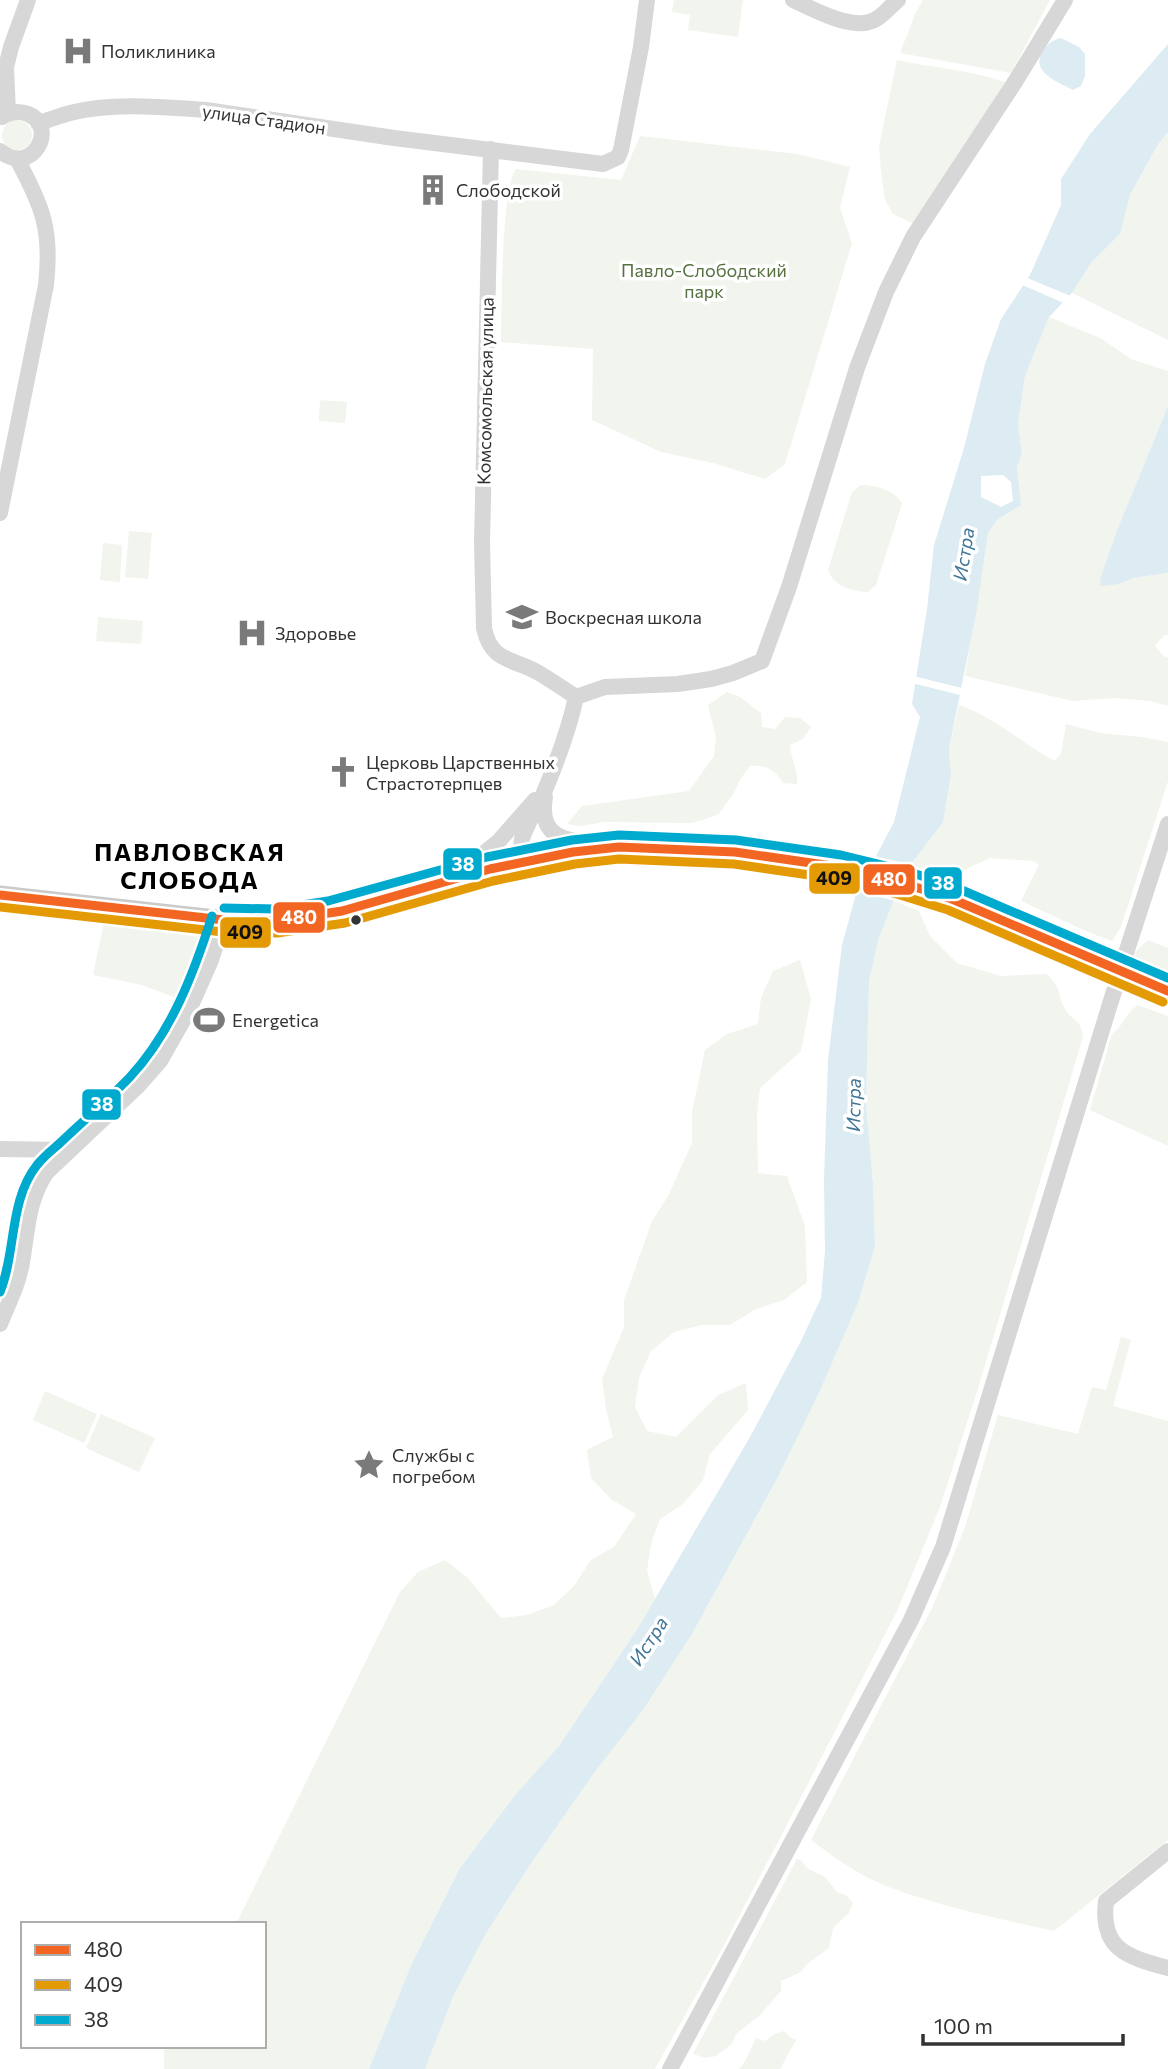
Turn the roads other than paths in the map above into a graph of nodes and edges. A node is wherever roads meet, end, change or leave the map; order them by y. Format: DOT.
graph roads {
  1 [pos="28,0"];
  2 [pos="647,0"];
  3 [pos="793,0"];
  4 [pos="898,0"];
  5 [pos="1065,0"];
  6 [pos="4,116"];
  7 [pos="38,123"];
  8 [pos="491,149"];
  9 [pos="0,151"];
  10 [pos="17,159"];
  11 [pos="0,513"];
  12 [pos="576,696"];
  13 [pos="546,788"];
  14 [pos="1168,824"];
  15 [pos="619,847"];
  16 [pos="524,860"];
  17 [pos="449,881"];
  18 [pos="0,895"];
  19 [pos="224,920"];
  20 [pos="1127,950"];
  21 [pos="1168,991"];
  22 [pos="1110,1004"];
  23 [pos="0,1149"];
  24 [pos="69,1150"];
  25 [pos="0,1324"];
  26 [pos="1168,1851"];
  27 [pos="1168,1968"];
  28 [pos="670,2069"];
  1 -- 6 [label="street"];
  2 -- 8 [label="street"];
  3 -- 4 [label="street"];
  5 -- 12 [label="street"];
  6 -- 7 [label="street"];
  7 -- 8 [label="street, улица Стадион"];
  7 -- 10 [label="street"];
  8 -- 12 [label="street, Комсомольская улица"];
  9 -- 10 [label="street"];
  10 -- 11 [label="street"];
  12 -- 13 [label="street"];
  13 -- 15 [label="street"];
  13 -- 16 [label="street"];
  13 -- 17 [label="street"];
  14 -- 20 [label="street"];
  15 -- 16 [label="main road"];
  15 -- 21 [label="main road"];
  16 -- 17 [label="main road"];
  17 -- 19 [label="main road"];
  18 -- 19 [label="main road"];
  19 -- 24 [label="street"];
  22 -- 28 [label="street"];
  23 -- 24 [label="street"];
  24 -- 25 [label="street"];
  26 -- 27 [label="street"];
}
